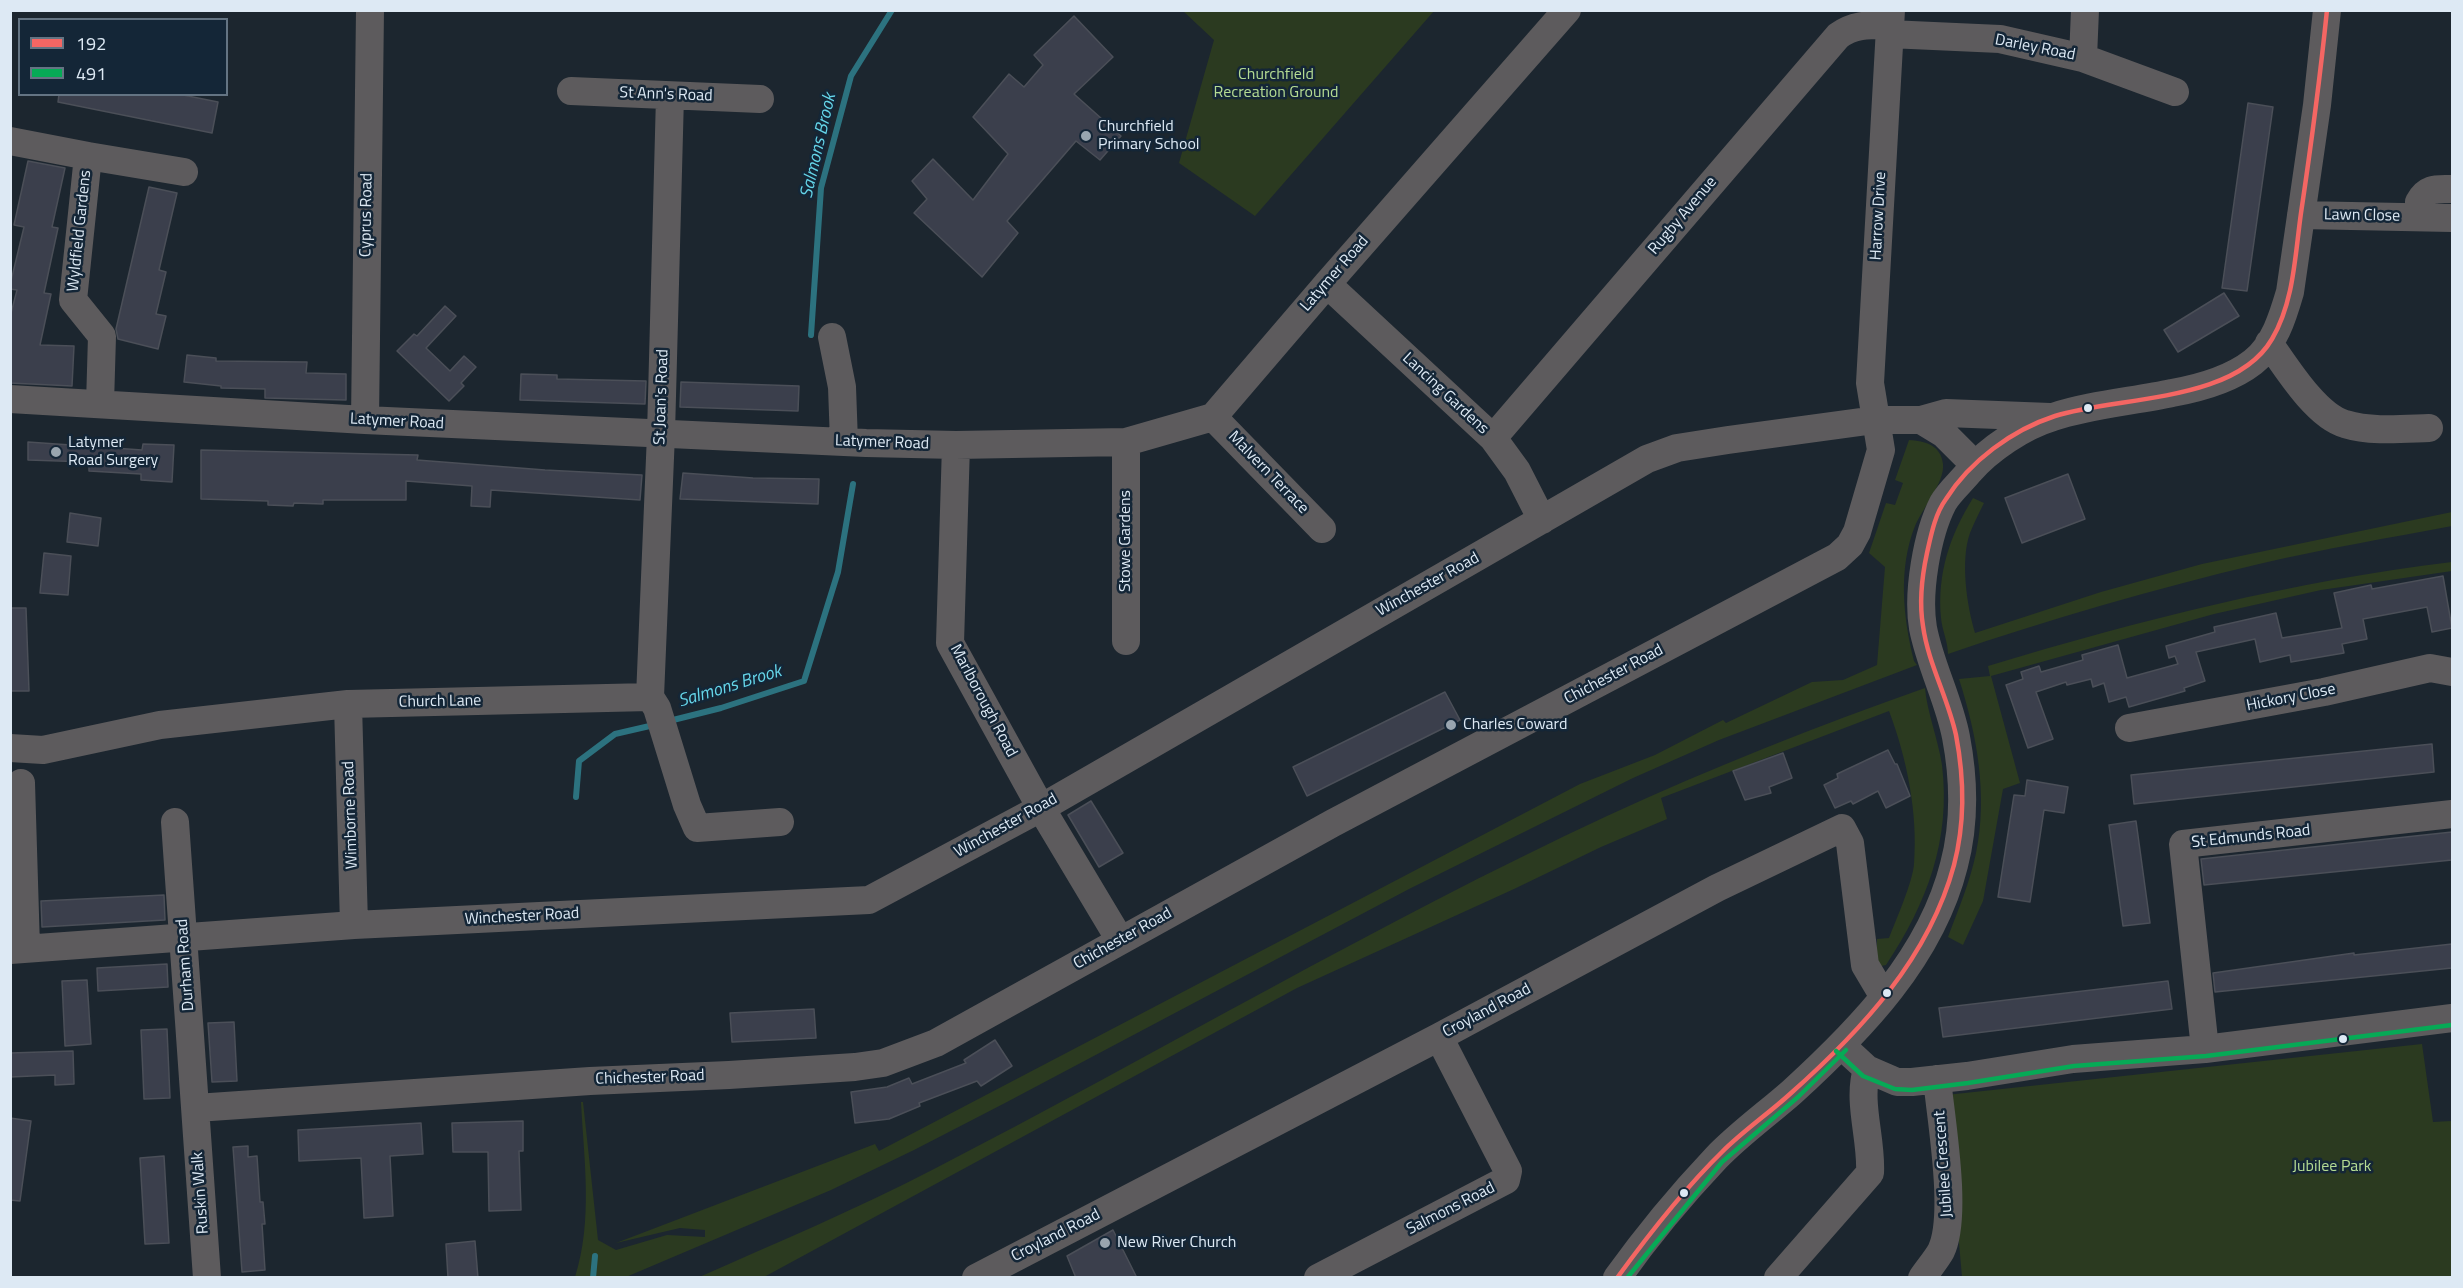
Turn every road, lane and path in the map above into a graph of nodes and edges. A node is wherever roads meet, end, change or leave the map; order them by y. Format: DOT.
graph roads {
  1 [pos="370,10"];
  2 [pos="1567,10"];
  3 [pos="2085,10"];
  4 [pos="2327,10"];
  5 [pos="1890,23"];
  6 [pos="2083,58"];
  7 [pos="571,91"];
  8 [pos="2175,92"];
  9 [pos="670,96"];
  10 [pos="760,99"];
  11 [pos="10,141"];
  12 [pos="88,156"];
  13 [pos="184,172"];
  14 [pos="2452,189"];
  15 [pos="2301,214"];
  16 [pos="2423,217"];
  17 [pos="2452,218"];
  18 [pos="1326,284"];
  19 [pos="840,338"];
  20 [pos="2269,343"];
  21 [pos="10,399"];
  22 [pos="100,404"];
  23 [pos="1983,414"];
  24 [pos="1213,417"];
  25 [pos="2050,417"];
  26 [pos="364,420"];
  27 [pos="1875,420"];
  28 [pos="1921,420"];
  29 [pos="2429,428"];
  30 [pos="661,434"];
  31 [pos="1493,438"];
  32 [pos="844,442"];
  33 [pos="1126,442"];
  34 [pos="956,445"];
  35 [pos="1996,446"];
  36 [pos="1975,465"];
  37 [pos="1542,520"];
  38 [pos="1322,529"];
  39 [pos="1126,641"];
  40 [pos="2452,672"];
  41 [pos="654,702"];
  42 [pos="348,704"];
  43 [pos="2129,728"];
  44 [pos="10,748"];
  45 [pos="21,783"];
  46 [pos="1041,808"];
  47 [pos="2452,814"];
  48 [pos="175,822"];
  49 [pos="780,822"];
  50 [pos="354,925"];
  51 [pos="184,939"];
  52 [pos="1120,940"];
  53 [pos="18,949"];
  54 [pos="1884,997"];
  55 [pos="2452,1018"];
  56 [pos="1439,1037"];
  57 [pos="1841,1045"];
  58 [pos="2205,1049"];
  59 [pos="1867,1069"];
  60 [pos="1937,1079"];
  61 [pos="196,1108"];
  62 [pos="207,1278"];
  63 [pos="976,1278"];
  64 [pos="1318,1278"];
  65 [pos="1617,1278"];
  66 [pos="1778,1278"];
  67 [pos="1922,1278"];
  1 -- 26 [label="street, Cyprus Road"];
  2 -- 18 [label="street, Latymer Road"];
  3 -- 6 [label="street"];
  4 -- 15 [label="street"];
  5 -- 6 [label="street, Darley Road"];
  5 -- 27 [label="street, Harrow Drive"];
  5 -- 31 [label="street, Rugby Avenue"];
  6 -- 8 [label="street, Darley Road"];
  7 -- 9 [label="street, St Ann's Road"];
  9 -- 10 [label="street, St Ann's Road"];
  9 -- 30 [label="street, St Joan's Road"];
  11 -- 12 [label="street, Wyldfield Gardens"];
  12 -- 13 [label="street, Wyldfield Gardens"];
  12 -- 22 [label="street, Wyldfield Gardens"];
  14 -- 16 [label="street, Lawn Close"];
  15 -- 16 [label="street, Lawn Close"];
  15 -- 20 [label="street"];
  16 -- 17 [label="street, Lawn Close"];
  18 -- 24 [label="street, Latymer Road"];
  18 -- 31 [label="street, Lancing Gardens"];
  19 -- 32 [label="street"];
  20 -- 25 [label="street"];
  20 -- 29 [label="street"];
  21 -- 22 [label="street, Latymer Road"];
  22 -- 26 [label="street, Latymer Road"];
  23 -- 25 [label="street, Winchester Road"];
  23 -- 28 [label="street, Winchester Road"];
  23 -- 35 [label="street"];
  24 -- 33 [label="street, Latymer Road"];
  24 -- 38 [label="street, Malvern Terrace"];
  25 -- 35 [label="street"];
  26 -- 30 [label="street, Latymer Road"];
  27 -- 28 [label="street, Winchester Road"];
  27 -- 37 [label="street, Winchester Road"];
  27 -- 52 [label="street, Chichester Road"];
  28 -- 36 [label="street"];
  30 -- 32 [label="street, Latymer Road"];
  30 -- 41 [label="street, St Joan's Road"];
  31 -- 37 [label="street, Lancing Gardens"];
  32 -- 34 [label="street, Latymer Road"];
  33 -- 34 [label="street, Latymer Road"];
  33 -- 39 [label="street, Stowe Gardens"];
  34 -- 46 [label="street, Marlborough Road"];
  35 -- 36 [label="street"];
  36 -- 54 [label="street"];
  37 -- 46 [label="street, Winchester Road"];
  40 -- 43 [label="street, Hickory Close"];
  41 -- 42 [label="street, Church Lane"];
  41 -- 49 [label="street"];
  42 -- 44 [label="street, Church Lane"];
  42 -- 50 [label="street, Wimborne Road"];
  45 -- 53 [label="street"];
  46 -- 50 [label="street, Winchester Road"];
  46 -- 52 [label="street, Marlborough Road"];
  47 -- 58 [label="street, St Edmunds Road"];
  48 -- 51 [label="street, Durham Road"];
  50 -- 51 [label="street, Winchester Road"];
  51 -- 53 [label="street, Winchester Road"];
  51 -- 61 [label="street, Durham Road"];
  52 -- 61 [label="street, Chichester Road"];
  54 -- 56 [label="street, Croyland Road"];
  54 -- 57 [label="street"];
  55 -- 58 [label="street"];
  56 -- 63 [label="street, Croyland Road"];
  56 -- 64 [label="street, Salmons Road"];
  57 -- 59 [label="street"];
  57 -- 65 [label="street"];
  58 -- 60 [label="street"];
  59 -- 60 [label="street"];
  59 -- 66 [label="street"];
  60 -- 67 [label="street, Jubilee Crescent"];
  61 -- 62 [label="street, Ruskin Walk"];
}
